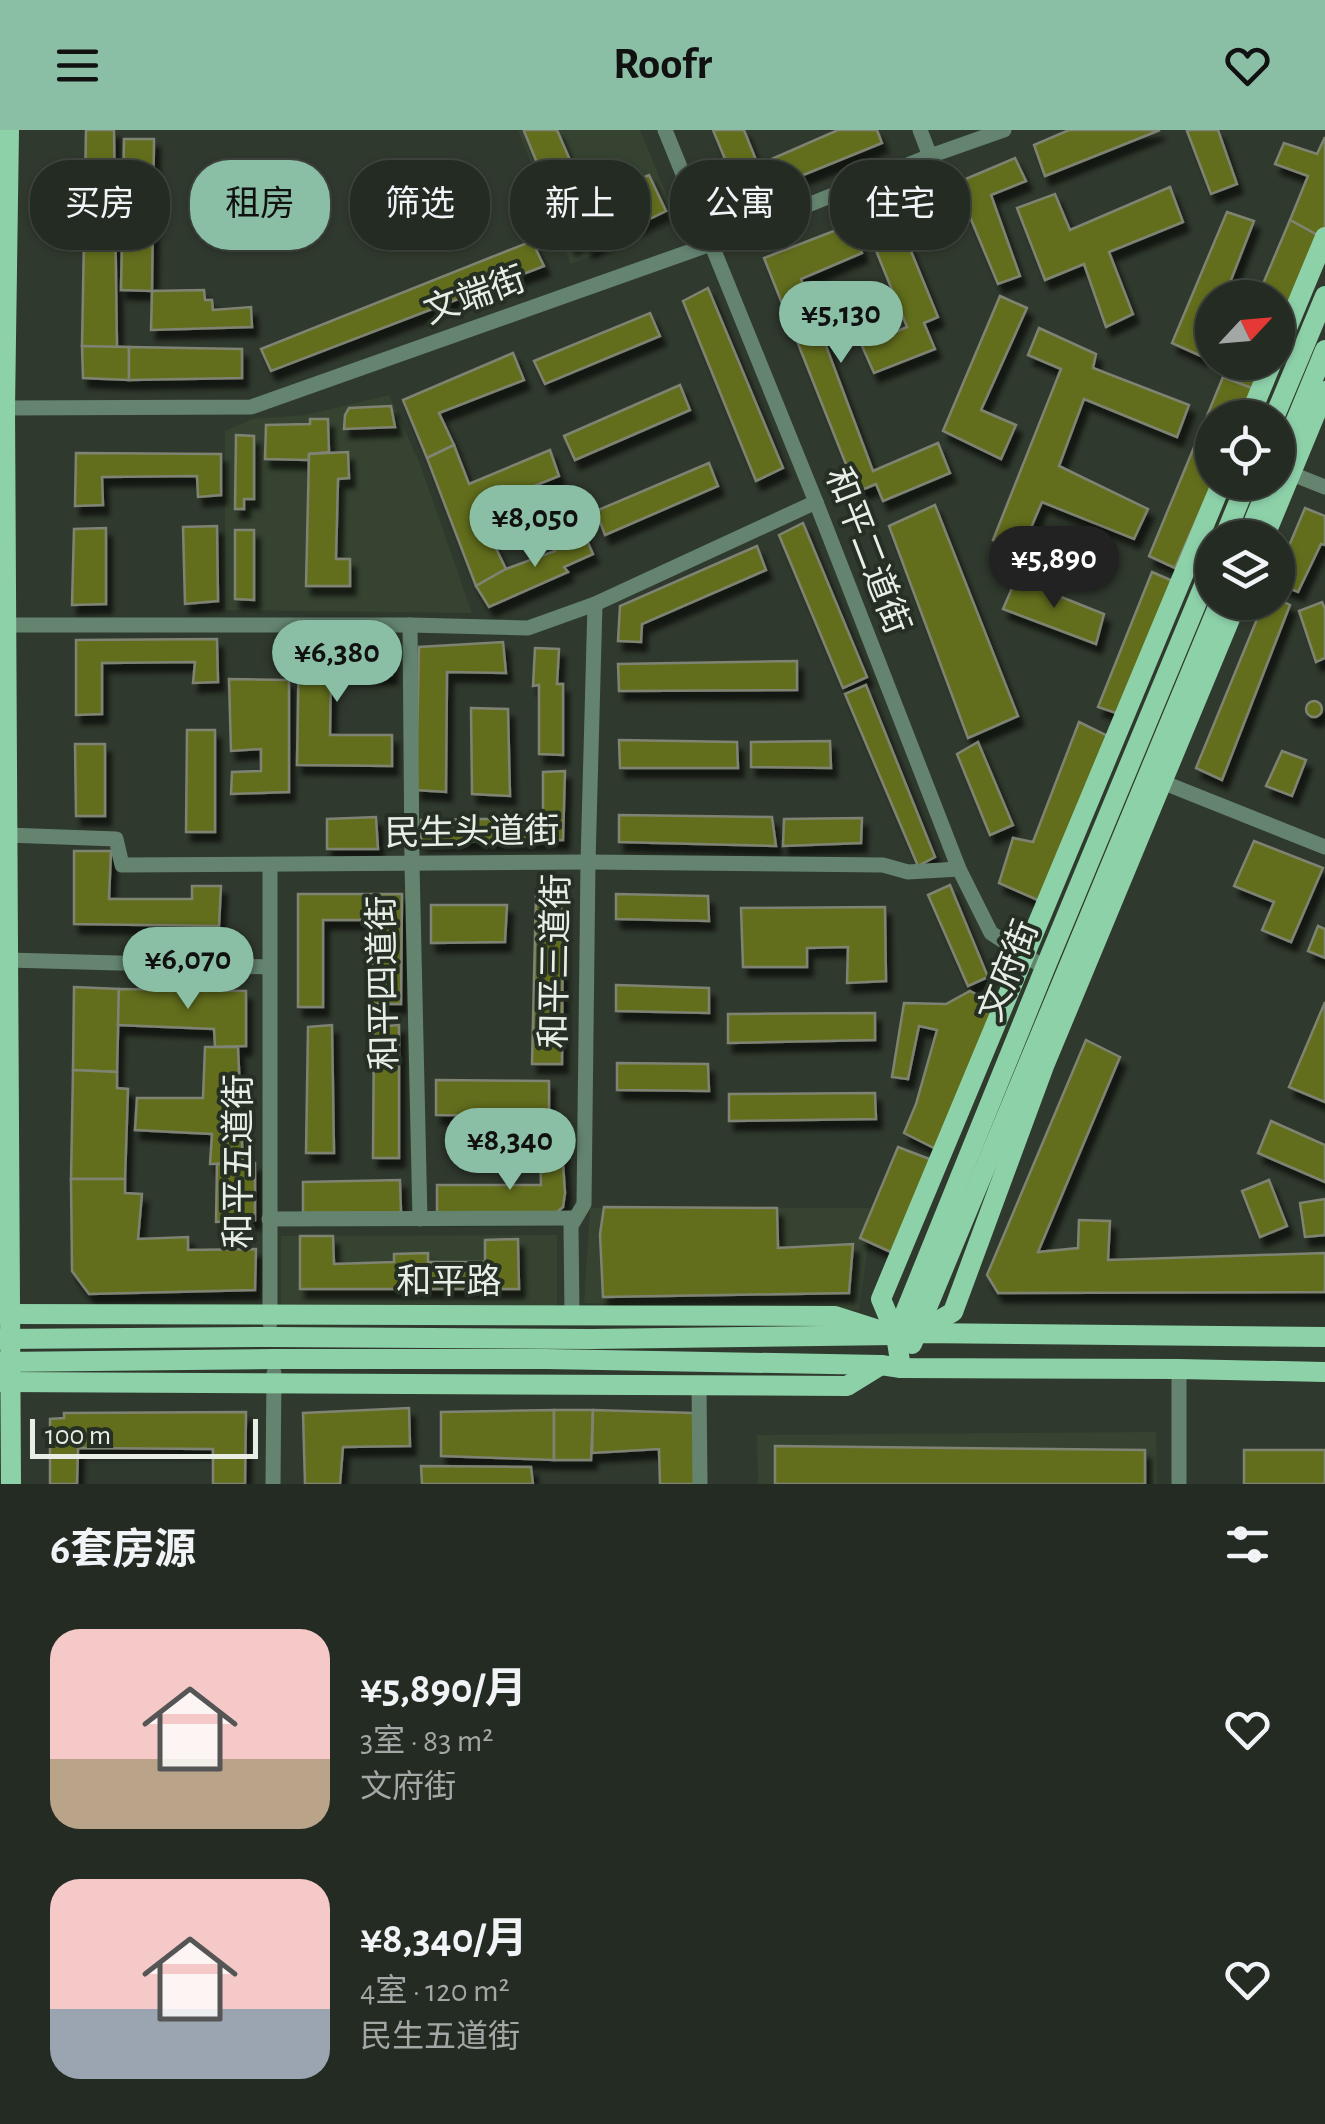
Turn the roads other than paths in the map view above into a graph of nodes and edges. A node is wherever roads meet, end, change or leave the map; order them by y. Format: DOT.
graph roads {
  1 [pos="10,130"];
  2 [pos="665,130"];
  3 [pos="920,130"];
  4 [pos="1004,130"];
  5 [pos="930,156"];
  6 [pos="677,160"];
  7 [pos="810,204"];
  8 [pos="1325,236"];
  9 [pos="694,250"];
  10 [pos="713,250"];
  11 [pos="3,274"];
  12 [pos="1325,296"];
  13 [pos="3,308"];
  14 [pos="1295,309"];
  15 [pos="1325,350"];
  16 [pos="1325,391"];
  17 [pos="1282,400"];
  18 [pos="5,408"];
  19 [pos="1295,432"];
  20 [pos="1295,445"];
  21 [pos="1295,474"];
  22 [pos="1325,487"];
  23 [pos="1215,500"];
  24 [pos="816,502"];
  25 [pos="594,604"];
  26 [pos="1195,607"];
  27 [pos="4,618"];
  28 [pos="1213,620"];
  29 [pos="1229,620"];
  30 [pos="410,626"];
  31 [pos="1155,779"];
  32 [pos="7,835"];
  33 [pos="1325,848"];
  34 [pos="588,862"];
  35 [pos="412,864"];
  36 [pos="270,865"];
  37 [pos="958,870"];
  38 [pos="1025,955"];
  39 [pos="8,960"];
  40 [pos="269,967"];
  41 [pos="1045,968"];
  42 [pos="269,1218"];
  43 [pos="574,1218"];
  44 [pos="420,1219"];
  45 [pos="4,1314"];
  46 [pos="270,1314"];
  47 [pos="572,1314"];
  48 [pos="761,1316"];
  49 [pos="918,1332"];
  50 [pos="896,1335"];
  51 [pos="270,1337"];
  52 [pos="1325,1337"];
  53 [pos="704,1338"];
  54 [pos="4,1339"];
  55 [pos="274,1358"];
  56 [pos="756,1362"];
  57 [pos="891,1366"];
  58 [pos="1178,1369"];
  59 [pos="5,1372"];
  60 [pos="1325,1372"];
  61 [pos="274,1384"];
  62 [pos="699,1386"];
  63 [pos="11,1484"];
  64 [pos="274,1484"];
  65 [pos="700,1484"];
  66 [pos="1179,1484"];
  1 -- 11 [label="main road"];
  2 -- 6 [label="street, 和平二道街"];
  3 -- 5 [label="street"];
  4 -- 5 [label="street, 文端街"];
  5 -- 7 [label="street, 文端街"];
  8 -- 14 [label="main road"];
  9 -- 18 [label="street, 文端街"];
  10 -- 24 [label="street, 和平二道街"];
  11 -- 13 [label="main road"];
  12 -- 17 [label="main road"];
  13 -- 18 [label="main road"];
  15 -- 19 [label="main road"];
  16 -- 20 [label="main road"];
  18 -- 27 [label="main road"];
  21 -- 22 [label="street"];
  23 -- 38 [label="main road"];
  24 -- 25 [label="street"];
  24 -- 37 [label="street, 和平二道街"];
  25 -- 30 [label="street"];
  25 -- 34 [label="street, 和平三道街"];
  26 -- 41 [label="main road, 文府街"];
  27 -- 30 [label="street"];
  27 -- 32 [label="main road"];
  28 -- 31 [label="main road, 文府街"];
  29 -- 31 [label="main road, 文府街"];
  30 -- 35 [label="street, 和平四道街"];
  31 -- 33 [label="street"];
  31 -- 49 [label="main road, 文府街"];
  32 -- 36 [label="street, 民生头道街"];
  32 -- 39 [label="main road"];
  34 -- 35 [label="street, 民生头道街"];
  34 -- 37 [label="street, 民生头道街"];
  34 -- 43 [label="street, 和平三道街"];
  35 -- 36 [label="street, 民生头道街"];
  35 -- 44 [label="street, 和平四道街"];
  36 -- 40 [label="street, 和平五道街"];
  37 -- 38 [label="street, 和平二道街"];
  38 -- 41 [label="street, 和平二道街"];
  38 -- 50 [label="main road"];
  39 -- 40 [label="street"];
  39 -- 45 [label="main road"];
  40 -- 42 [label="street, 和平五道街"];
  41 -- 50 [label="main road, 文府街"];
  42 -- 44 [label="street"];
  42 -- 46 [label="street, 和平五道街"];
  43 -- 44 [label="street"];
  43 -- 47 [label="street, 和平三道街"];
  45 -- 46 [label="main road, 和平路"];
  45 -- 54 [label="main road"];
  46 -- 47 [label="main road, 和平路"];
  46 -- 51 [label="street, 和平五道街"];
  47 -- 48 [label="main road, 和平路"];
  48 -- 50 [label="main road, 和平路"];
  48 -- 53 [label="main road"];
  49 -- 50 [label="main road, 和平路"];
  49 -- 52 [label="main road, 和平路"];
  49 -- 57 [label="main road, 文府街"];
  50 -- 53 [label="main road, 和平路"];
  50 -- 57 [label="main road"];
  51 -- 53 [label="main road, 和平路"];
  51 -- 54 [label="main road, 和平路"];
  54 -- 59 [label="main road"];
  55 -- 56 [label="main road"];
  55 -- 59 [label="main road"];
  55 -- 61 [label="street"];
  56 -- 57 [label="main road"];
  56 -- 62 [label="main road"];
  57 -- 58 [label="main road"];
  57 -- 62 [label="main road"];
  58 -- 60 [label="main road"];
  58 -- 66 [label="street"];
  59 -- 61 [label="main road"];
  59 -- 63 [label="main road"];
  61 -- 62 [label="main road"];
  61 -- 64 [label="street"];
  62 -- 65 [label="street"];
}
